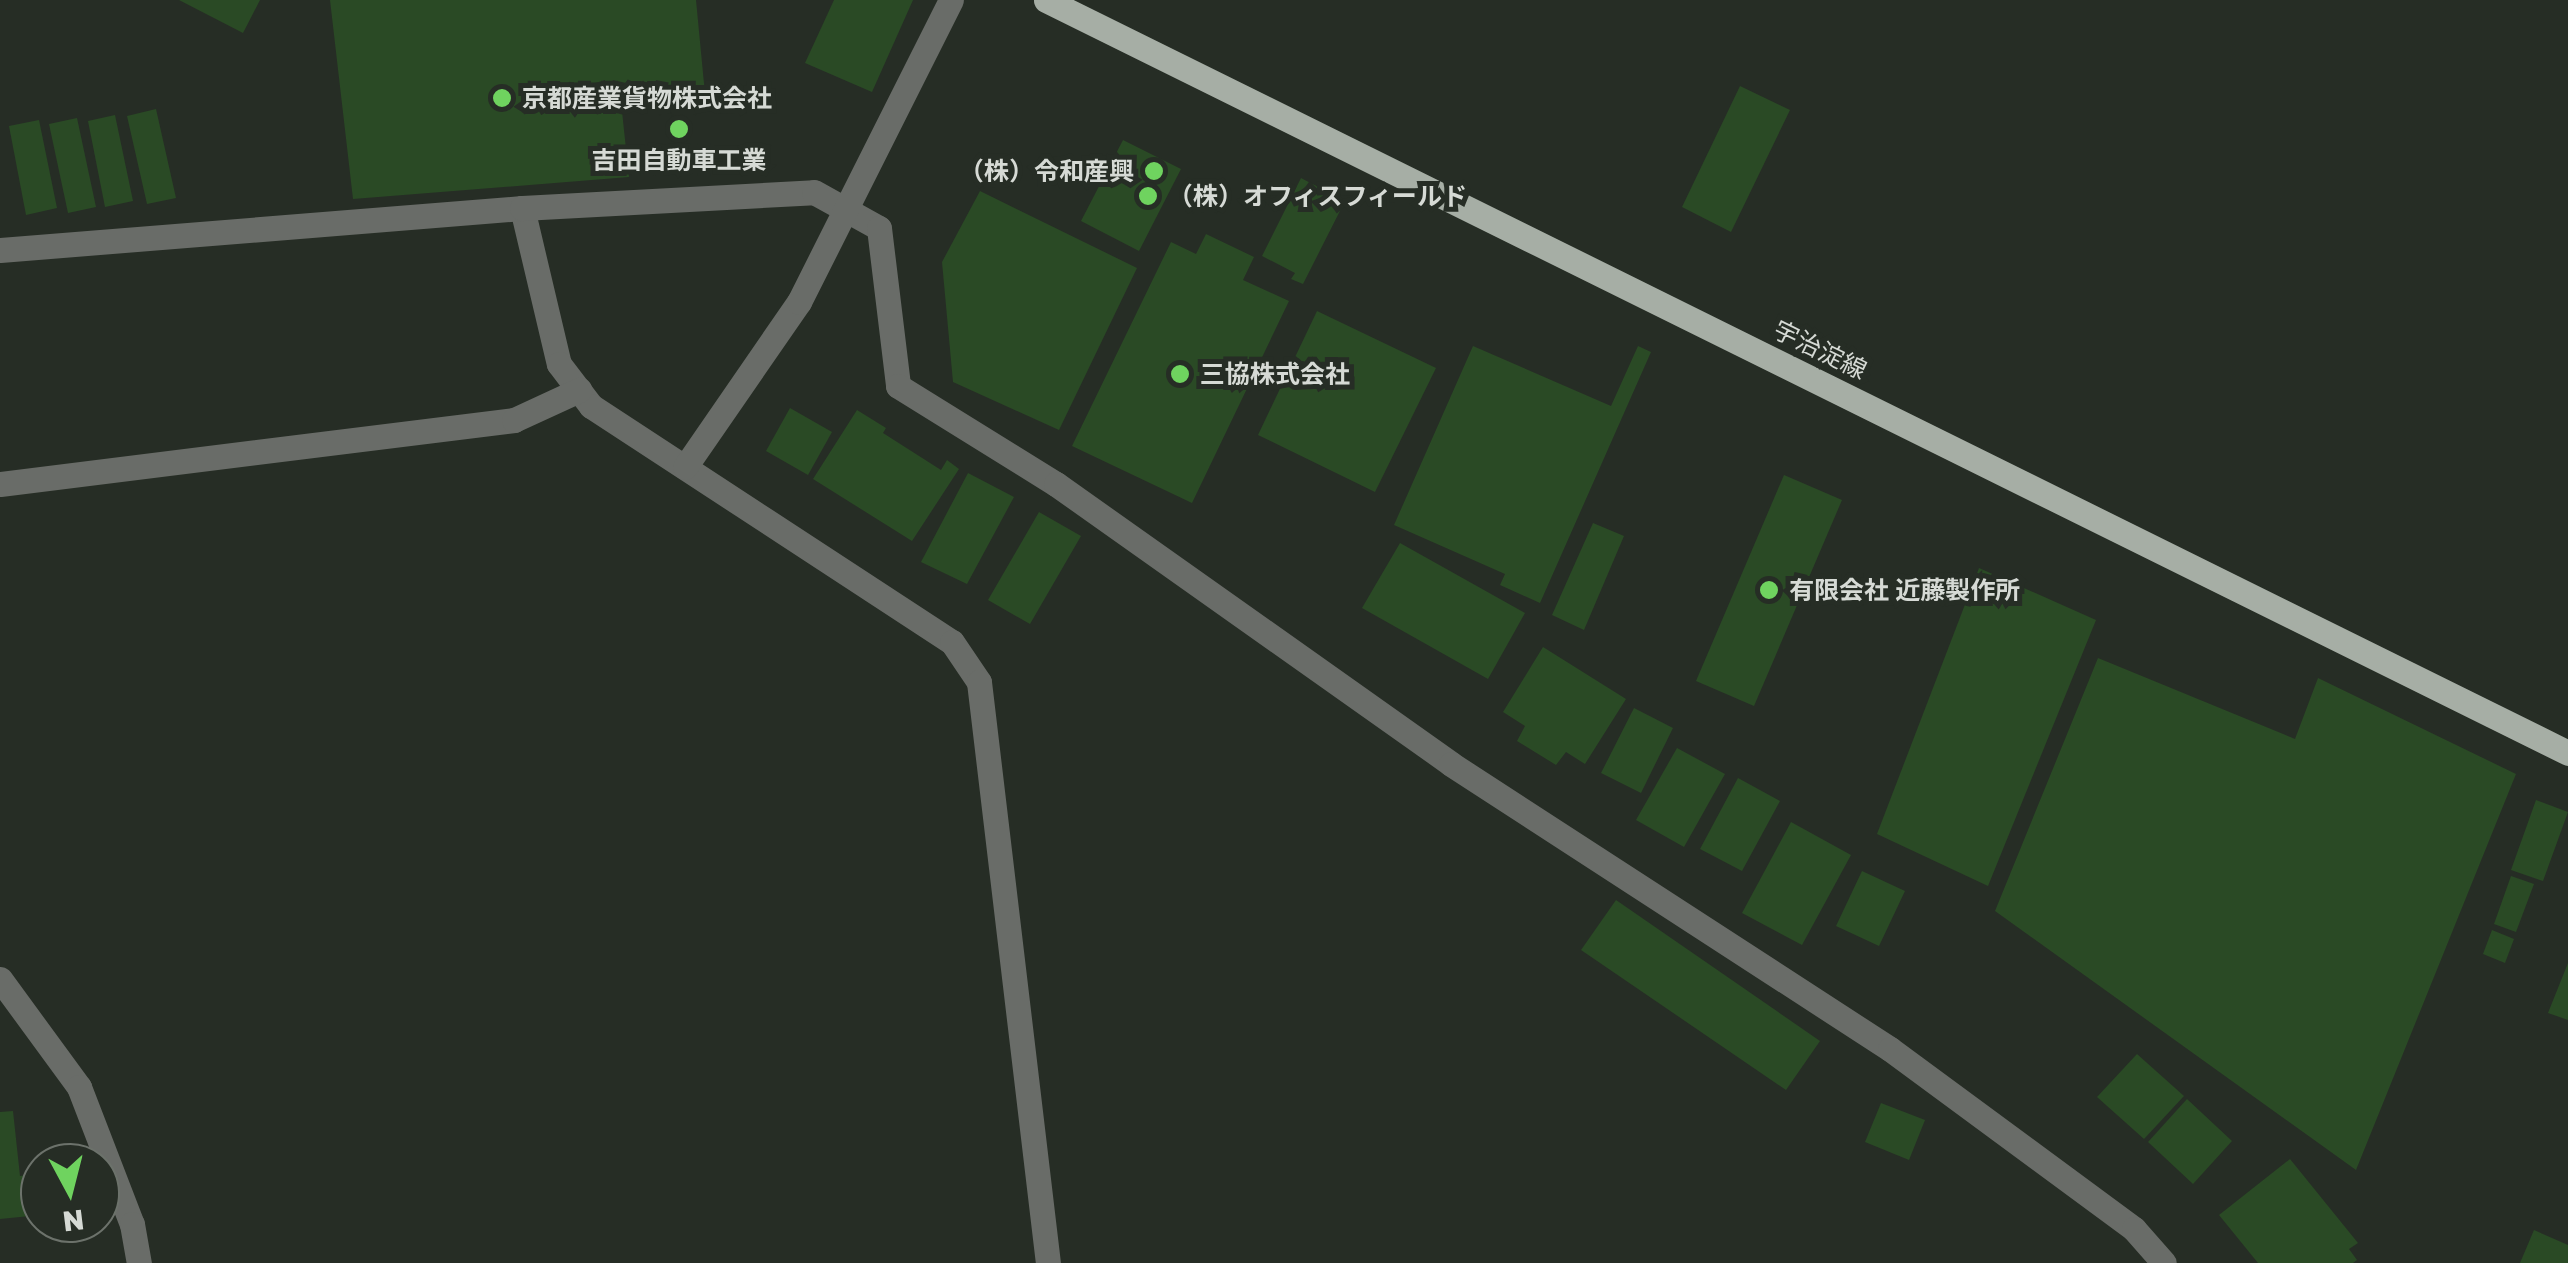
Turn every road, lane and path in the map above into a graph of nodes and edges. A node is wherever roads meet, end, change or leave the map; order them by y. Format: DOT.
graph roads {
  1 [pos="951,0"];
  2 [pos="1046,0"];
  3 [pos="522,208"];
  4 [pos="845,209"];
  5 [pos="0,250"];
  6 [pos="579,390"];
  7 [pos="685,467"];
  8 [pos="0,484"];
  9 [pos="2568,753"];
  10 [pos="0,979"];
  11 [pos="140,1263"];
  12 [pos="1048,1263"];
  13 [pos="2164,1263"];
  1 -- 4 [label="street"];
  2 -- 9 [label="main road, 宇治淀線"];
  3 -- 4 [label="street"];
  3 -- 5 [label="street"];
  3 -- 6 [label="street"];
  4 -- 7 [label="street"];
  4 -- 13 [label="street"];
  6 -- 7 [label="street"];
  6 -- 8 [label="street"];
  7 -- 12 [label="street"];
  10 -- 11 [label="street"];
}
